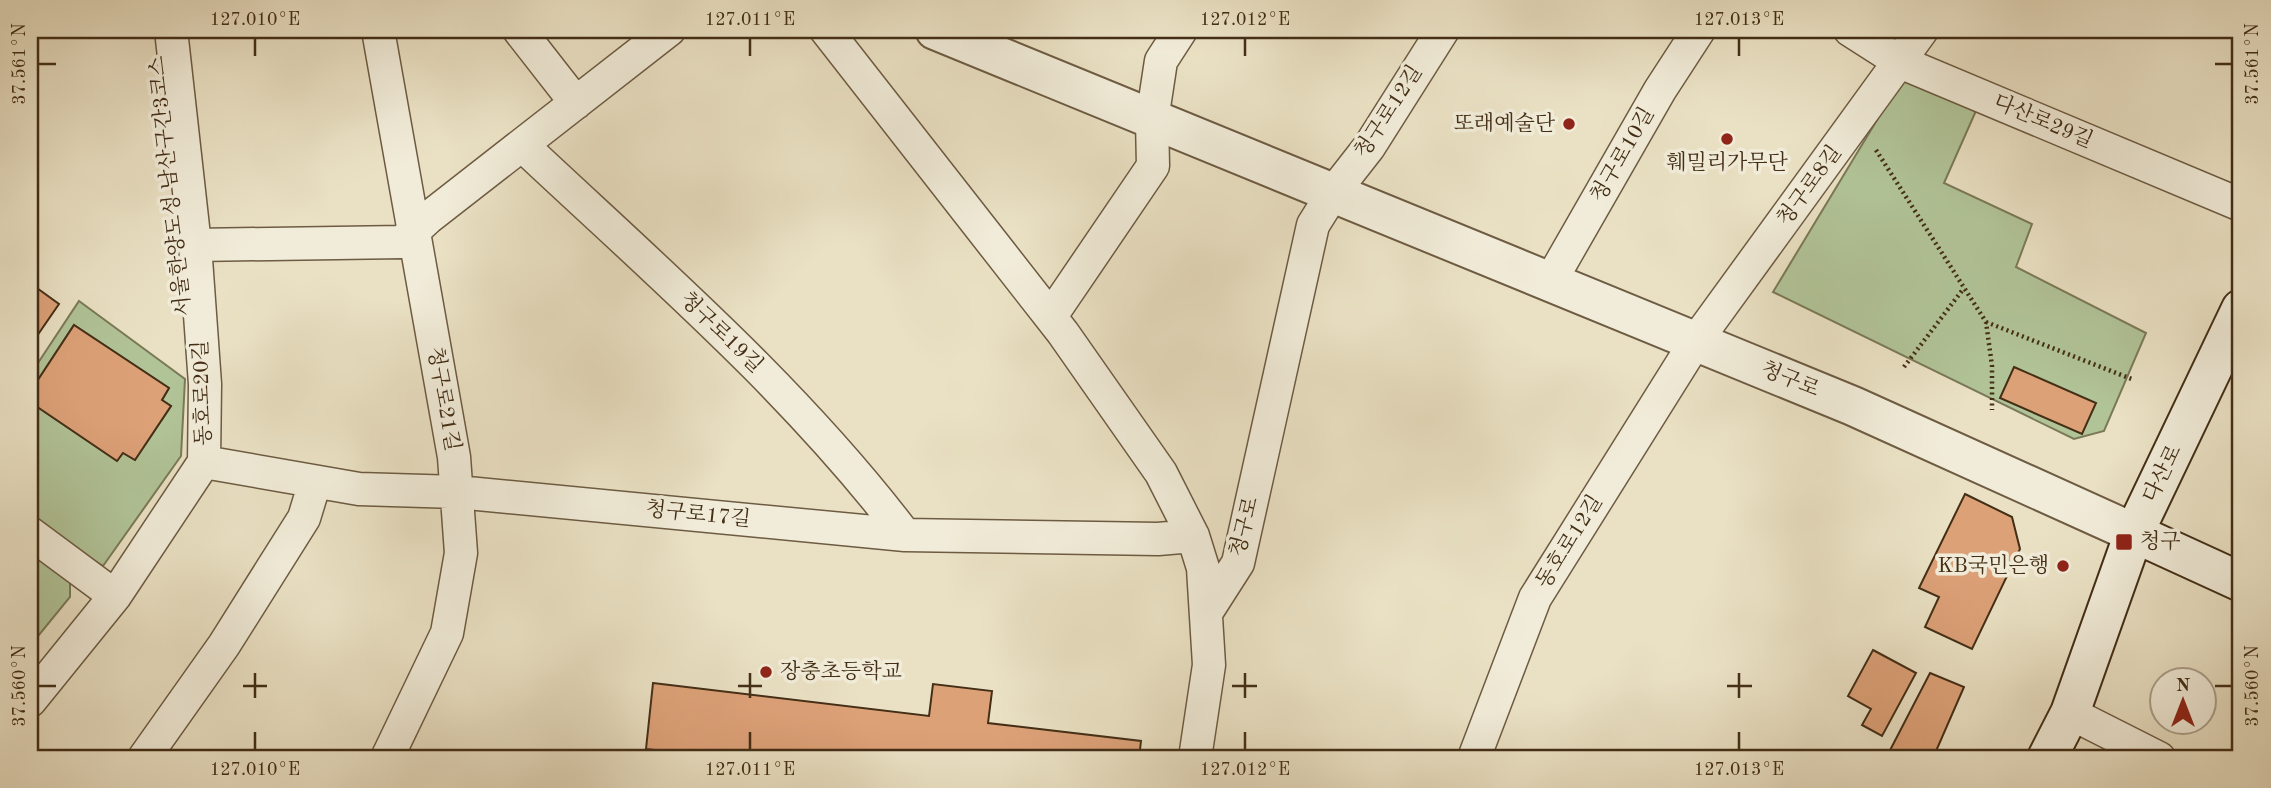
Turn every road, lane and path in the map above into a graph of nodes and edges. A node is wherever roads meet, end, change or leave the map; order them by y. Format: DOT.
graph roads {
  1 [pos="171,30"];
  2 [pos="377,30"];
  3 [pos="519,30"];
  4 [pos="669,30"];
  5 [pos="826,30"];
  6 [pos="935,30"];
  7 [pos="1181,30"];
  8 [pos="1443,30"];
  9 [pos="1699,30"];
  10 [pos="1850,30"];
  11 [pos="1922,30"];
  12 [pos="1900,62"];
  13 [pos="576,103"];
  14 [pos="1862,115"];
  15 [pos="1152,120"];
  16 [pos="522,145"];
  17 [pos="1333,193"];
  18 [pos="2241,205"];
  19 [pos="414,232"];
  20 [pos="195,245"];
  21 [pos="1550,282"];
  22 [pos="1964,288"];
  23 [pos="2241,309"];
  24 [pos="1051,316"];
  25 [pos="1986,322"];
  26 [pos="1696,341"];
  27 [pos="1904,367"];
  28 [pos="2134,380"];
  29 [pos="1992,410"];
  30 [pos="204,462"];
  31 [pos="315,482"];
  32 [pos="457,492"];
  33 [pos="30,533"];
  34 [pos="2134,533"];
  35 [pos="905,535"];
  36 [pos="1193,536"];
  37 [pos="2241,582"];
  38 [pos="115,596"];
  39 [pos="1206,613"];
  40 [pos="30,701"];
  41 [pos="2070,713"];
  42 [pos="144,758"];
  43 [pos="387,758"];
  44 [pos="1195,758"];
  45 [pos="1474,758"];
  46 [pos="2047,758"];
  47 [pos="2159,758"];
  1 -- 20 [label="street, 동호로20길"];
  2 -- 19 [label="street, 청구로21길"];
  3 -- 13 [label="street"];
  4 -- 13 [label="street"];
  5 -- 24 [label="street"];
  6 -- 15 [label="street, 청구로"];
  7 -- 15 [label="street"];
  8 -- 17 [label="street, 청구로12길"];
  9 -- 21 [label="street, 청구로10길"];
  10 -- 12 [label="street, 다산로29길"];
  11 -- 12 [label="street, 청구로8길"];
  12 -- 14 [label="street, 청구로8길"];
  12 -- 18 [label="street, 다산로29길"];
  13 -- 16 [label="street"];
  14 -- 22 [label="path"];
  14 -- 26 [label="street, 청구로8길"];
  15 -- 17 [label="street, 청구로"];
  15 -- 24 [label="street"];
  16 -- 19 [label="street"];
  16 -- 35 [label="street, 청구로19길"];
  17 -- 21 [label="street, 청구로"];
  17 -- 39 [label="street, 청구로"];
  19 -- 20 [label="street"];
  19 -- 32 [label="street, 청구로21길"];
  20 -- 30 [label="street, 동호로20길"];
  21 -- 26 [label="street, 청구로"];
  22 -- 25 [label="path"];
  22 -- 27 [label="path"];
  23 -- 34 [label="street, 다산로"];
  24 -- 36 [label="street"];
  25 -- 28 [label="path"];
  25 -- 29 [label="path"];
  26 -- 34 [label="street, 청구로"];
  26 -- 45 [label="street, 동호로12길"];
  30 -- 31 [label="street, 청구로17길"];
  30 -- 38 [label="street, 동호로20길"];
  31 -- 32 [label="street, 청구로17길"];
  31 -- 42 [label="street"];
  32 -- 35 [label="street, 청구로17길"];
  32 -- 43 [label="street, 청구로21길"];
  33 -- 38 [label="street"];
  34 -- 37 [label="street, 청구로"];
  34 -- 41 [label="street, 다산로"];
  35 -- 36 [label="street, 청구로17길"];
  36 -- 39 [label="street"];
  38 -- 40 [label="street, 동호로20길"];
  39 -- 44 [label="street"];
  41 -- 46 [label="street, 다산로"];
  41 -- 47 [label="street"];
}
